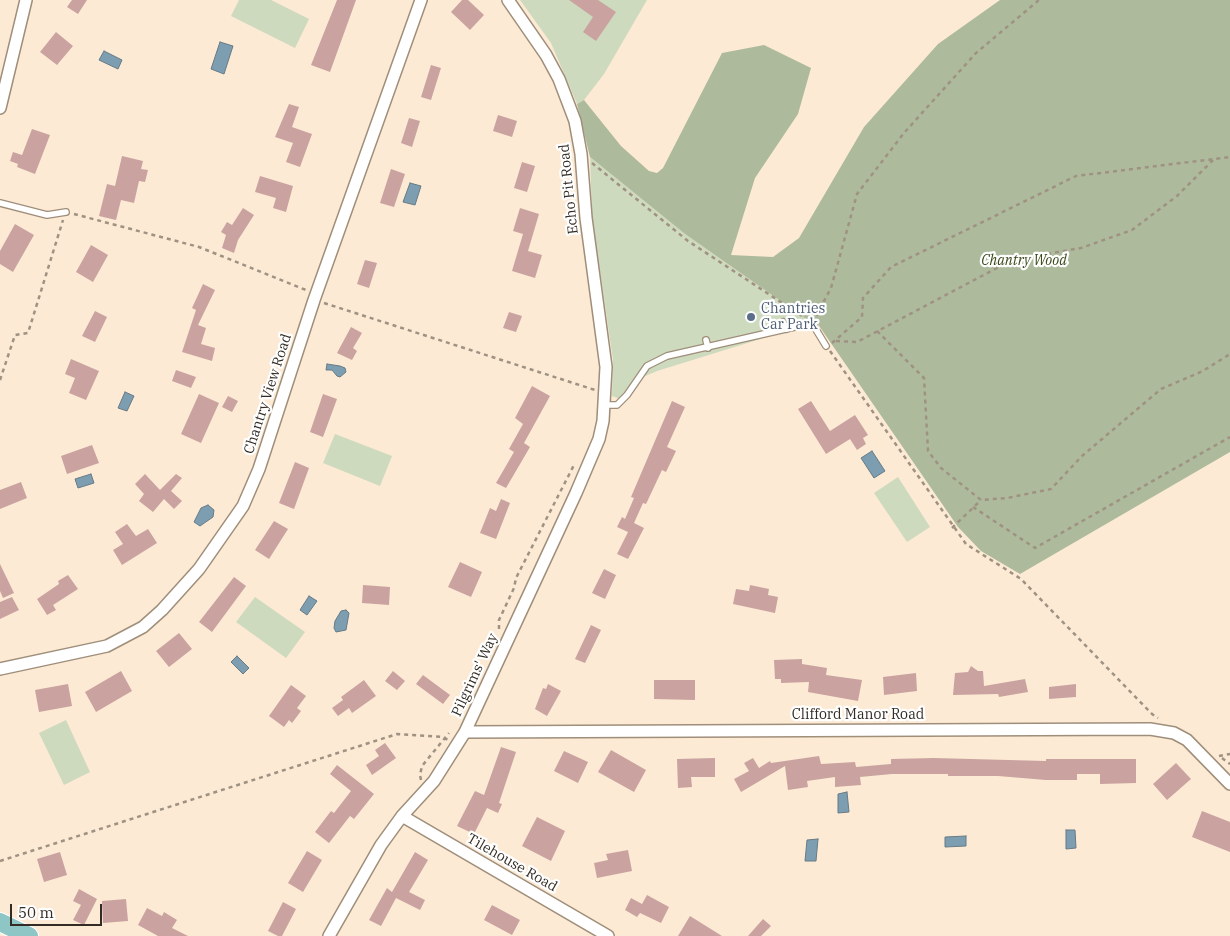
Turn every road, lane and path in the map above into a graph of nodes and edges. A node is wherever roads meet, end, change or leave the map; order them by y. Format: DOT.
graph roads {
  1 [pos="26,0"];
  2 [pos="421,0"];
  3 [pos="508,0"];
  4 [pos="1039,0"];
  5 [pos="0,108"];
  6 [pos="581,154"];
  7 [pos="1230,157"];
  8 [pos="1214,159"];
  9 [pos="0,203"];
  10 [pos="66,212"];
  11 [pos="314,300"];
  12 [pos="783,322"];
  13 [pos="812,323"];
  14 [pos="787,329"];
  15 [pos="877,331"];
  16 [pos="706,340"];
  17 [pos="836,341"];
  18 [pos="826,346"];
  19 [pos="708,348"];
  20 [pos="1230,354"];
  21 [pos="0,380"];
  22 [pos="605,399"];
  23 [pos="1230,436"];
  24 [pos="577,460"];
  25 [pos="980,500"];
  26 [pos="973,507"];
  27 [pos="952,528"];
  28 [pos="497,636"];
  29 [pos="0,669"];
  30 [pos="1152,714"];
  31 [pos="453,728"];
  32 [pos="465,732"];
  33 [pos="445,738"];
  34 [pos="457,747"];
  35 [pos="1230,754"];
  36 [pos="1220,756"];
  37 [pos="1230,784"];
  38 [pos="420,785"];
  39 [pos="402,816"];
  40 [pos="0,861"];
  41 [pos="0,922"];
  42 [pos="29,936"];
  43 [pos="329,936"];
  44 [pos="608,936"];
  1 -- 5 [label="street"];
  2 -- 11 [label="street, Chantry View Road"];
  3 -- 6 [label="street, Echo Pit Road"];
  4 -- 13 [label="path"];
  6 -- 13 [label="path"];
  6 -- 22 [label="street, Echo Pit Road"];
  7 -- 8 [label="path"];
  8 -- 15 [label="path"];
  8 -- 17 [label="path"];
  9 -- 10 [label="lane"];
  10 -- 11 [label="path"];
  10 -- 21 [label="path"];
  11 -- 22 [label="path"];
  11 -- 29 [label="street, Chantry View Road"];
  12 -- 14 [label="lane"];
  13 -- 14 [label="lane"];
  13 -- 18 [label="lane"];
  14 -- 19 [label="lane"];
  15 -- 17 [label="path"];
  15 -- 25 [label="path"];
  16 -- 19 [label="lane"];
  17 -- 18 [label="path"];
  18 -- 27 [label="path"];
  19 -- 22 [label="lane"];
  20 -- 25 [label="path"];
  22 -- 32 [label="street, Pilgrims' Way"];
  23 -- 26 [label="path"];
  24 -- 28 [label="path"];
  25 -- 26 [label="path"];
  26 -- 27 [label="path"];
  27 -- 30 [label="path"];
  31 -- 33 [label="path"];
  32 -- 34 [label="street, Pilgrims' Way"];
  32 -- 37 [label="street, Clifford Manor Road"];
  33 -- 34 [label="path"];
  33 -- 38 [label="path"];
  33 -- 40 [label="path"];
  34 -- 39 [label="street, Pilgrims' Way"];
  35 -- 36 [label="path"];
  39 -- 43 [label="street, Pilgrims' Way"];
  39 -- 44 [label="street, Tilehouse Road"];
  41 -- 42 [label="main road"];
}
